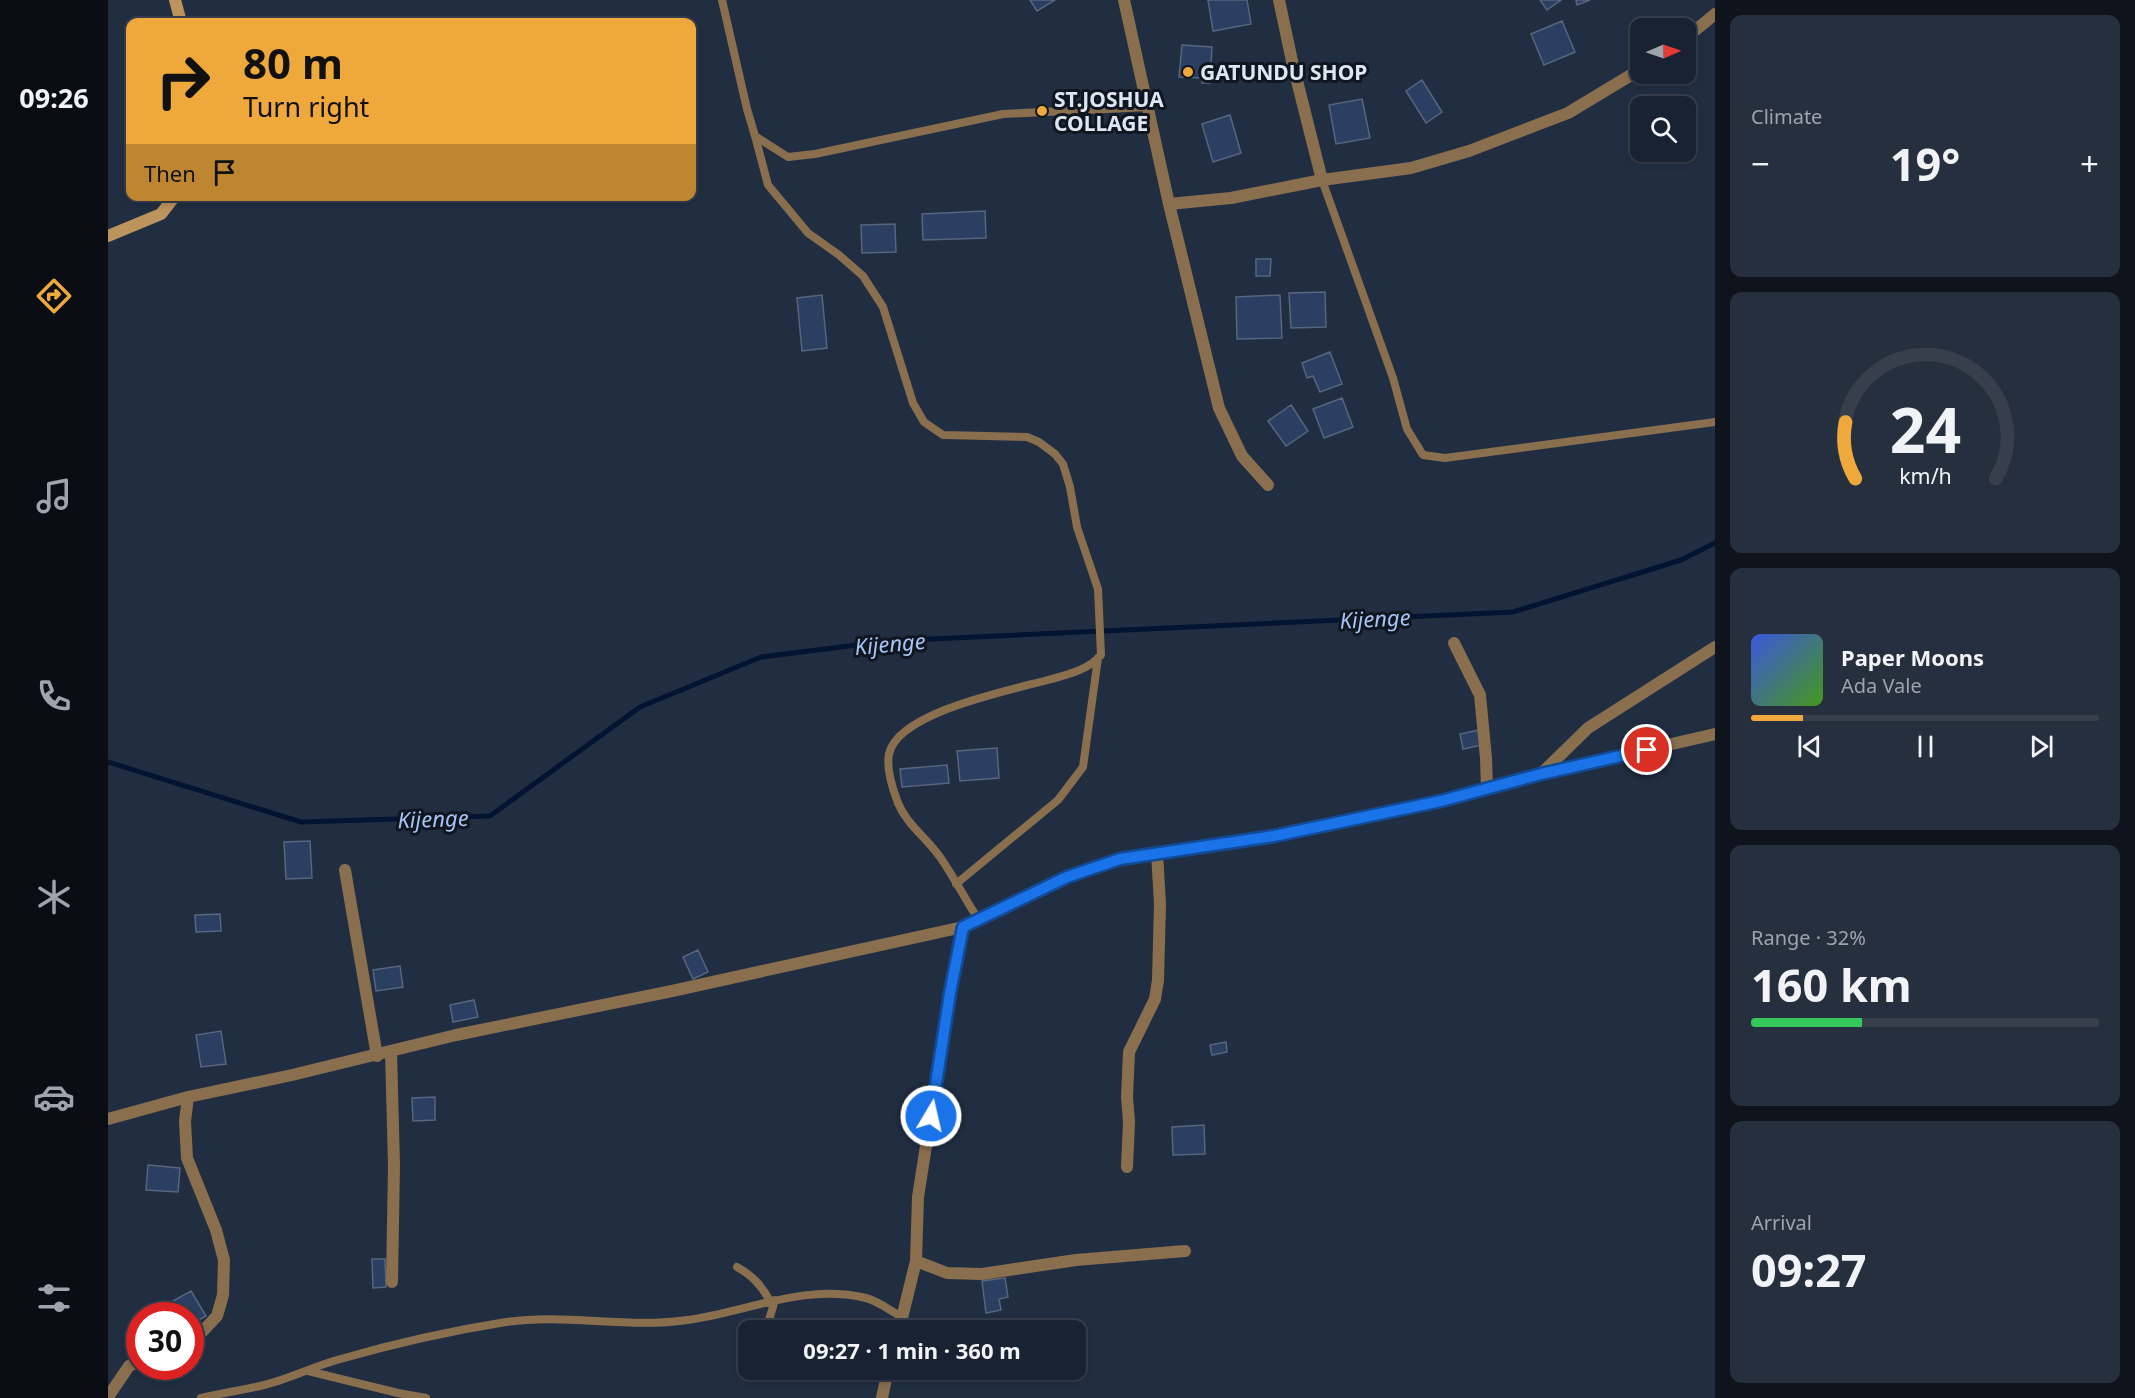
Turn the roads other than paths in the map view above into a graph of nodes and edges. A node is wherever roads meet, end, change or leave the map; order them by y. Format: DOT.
graph roads {
  1 [pos="175,0"];
  2 [pos="722,0"];
  3 [pos="1124,0"];
  4 [pos="1279,0"];
  5 [pos="1715,14"];
  6 [pos="180,18"];
  7 [pos="1696,30"];
  8 [pos="1630,76"];
  9 [pos="1148,107"];
  10 [pos="755,136"];
  11 [pos="1322,180"];
  12 [pos="171,201"];
  13 [pos="1169,204"];
  14 [pos="108,236"];
  15 [pos="1715,422"];
  16 [pos="1268,485"];
  17 [pos="1454,643"];
  18 [pos="1715,647"];
  19 [pos="1100,655"];
  20 [pos="1715,734"];
  21 [pos="1541,774"];
  22 [pos="1486,789"];
  23 [pos="1157,853"];
  24 [pos="345,870"];
  25 [pos="956,884"];
  26 [pos="978,919"];
  27 [pos="963,927"];
  28 [pos="391,1051"];
  29 [pos="377,1056"];
  30 [pos="188,1097"];
  31 [pos="108,1119"];
  32 [pos="1127,1167"];
  33 [pos="1185,1251"];
  34 [pos="916,1261"];
  35 [pos="737,1267"];
  36 [pos="392,1282"];
  37 [pos="772,1300"];
  38 [pos="902,1317"];
  39 [pos="768,1320"];
  40 [pos="901,1320"];
  41 [pos="204,1330"];
  42 [pos="126,1370"];
  43 [pos="307,1370"];
  44 [pos="886,1380"];
  45 [pos="108,1397"];
  46 [pos="201,1398"];
  47 [pos="426,1398"];
  48 [pos="882,1398"];
  1 -- 6 [label="street"];
  2 -- 10 [label="lane"];
  3 -- 9 [label="street"];
  4 -- 11 [label="street"];
  5 -- 7 [label="street"];
  8 -- 11 [label="street"];
  9 -- 10 [label="lane"];
  9 -- 13 [label="street"];
  10 -- 19 [label="lane"];
  11 -- 13 [label="street"];
  11 -- 15 [label="lane"];
  12 -- 14 [label="street"];
  13 -- 16 [label="street"];
  17 -- 22 [label="street"];
  18 -- 21 [label="street"];
  19 -- 25 [label="lane"];
  19 -- 25 [label="lane"];
  20 -- 21 [label="street"];
  21 -- 22 [label="street"];
  22 -- 23 [label="street"];
  23 -- 26 [label="street"];
  23 -- 32 [label="street"];
  24 -- 29 [label="street"];
  25 -- 26 [label="lane"];
  26 -- 27 [label="street"];
  27 -- 28 [label="street"];
  27 -- 34 [label="street"];
  28 -- 29 [label="street"];
  28 -- 36 [label="street"];
  29 -- 30 [label="street"];
  30 -- 31 [label="street"];
  30 -- 41 [label="street"];
  33 -- 34 [label="street"];
  34 -- 38 [label="street"];
  35 -- 37 [label="lane"];
  37 -- 38 [label="lane"];
  37 -- 39 [label="lane"];
  37 -- 43 [label="lane"];
  38 -- 40 [label="street"];
  42 -- 45 [label="street"];
  43 -- 46 [label="lane"];
  43 -- 47 [label="lane"];
  44 -- 48 [label="street"];
}
